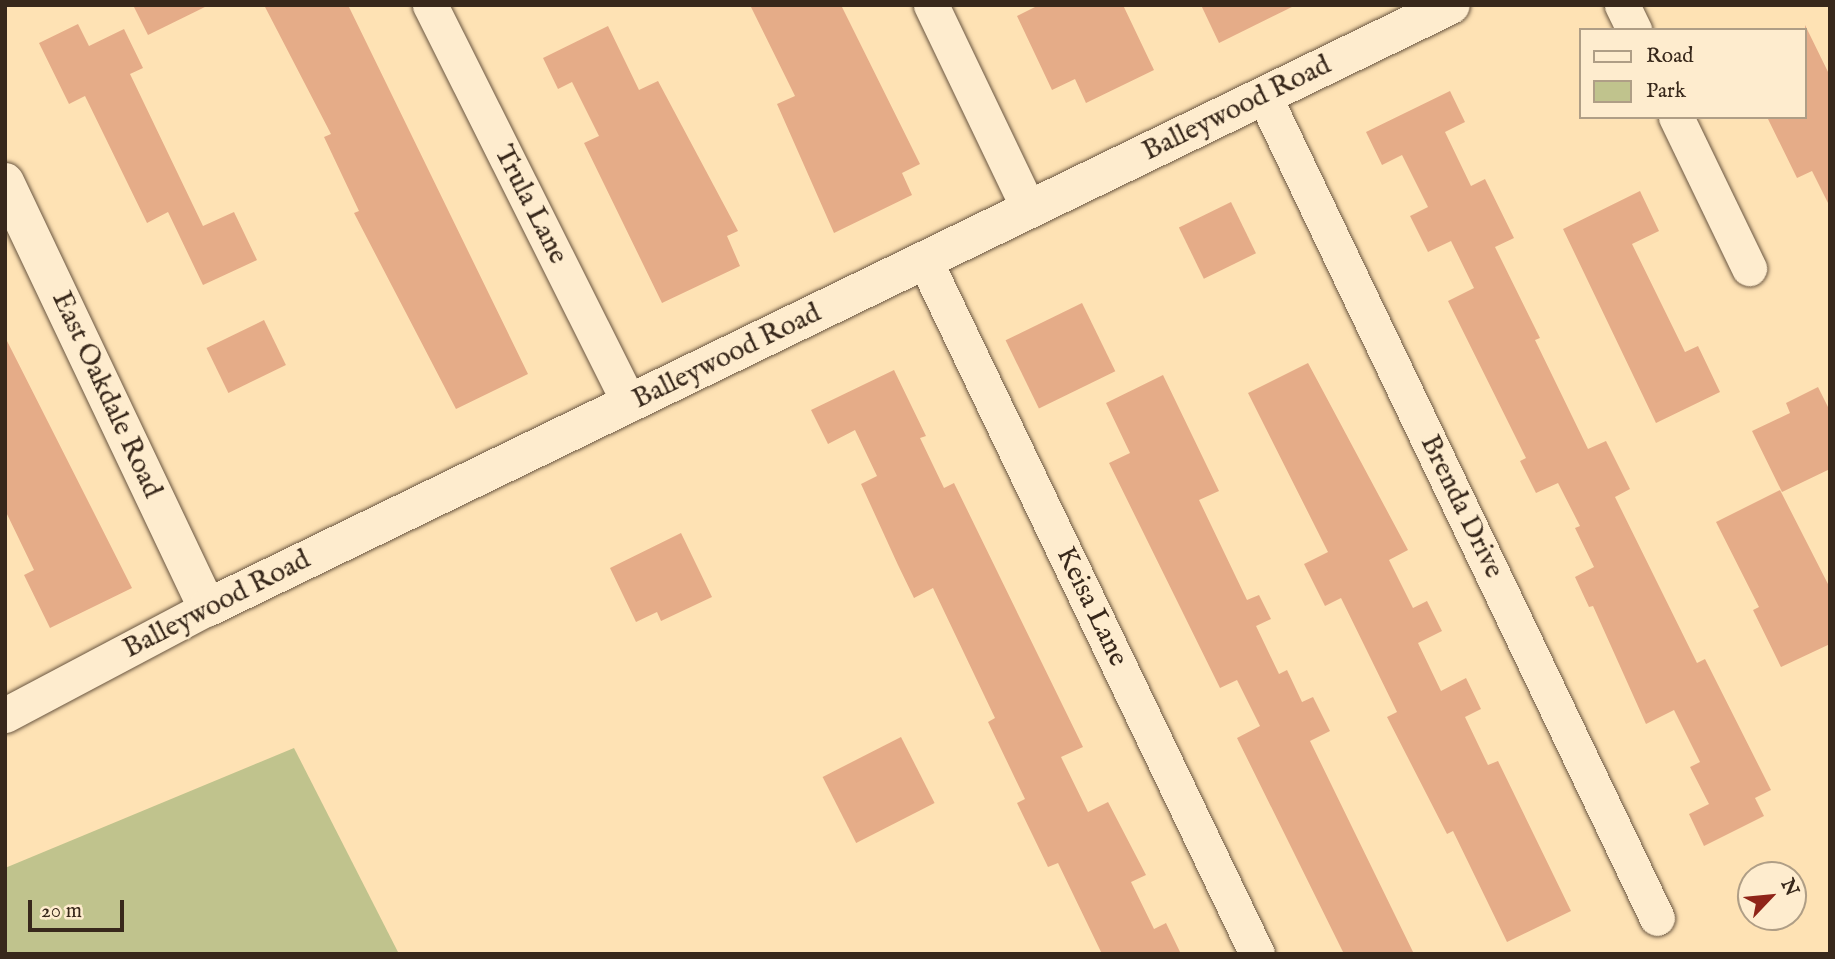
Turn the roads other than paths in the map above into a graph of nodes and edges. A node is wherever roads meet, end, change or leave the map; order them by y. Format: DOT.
graph roads {
  1 [pos="430,5"];
  2 [pos="931,5"];
  3 [pos="1451,5"];
  4 [pos="1622,5"];
  5 [pos="1633,28"];
  6 [pos="1264,96"];
  7 [pos="1677,119"];
  8 [pos="5,182"];
  9 [pos="1029,210"];
  10 [pos="925,261"];
  11 [pos="1749,268"];
  12 [pos="630,404"];
  13 [pos="207,608"];
  14 [pos="5,715"];
  15 [pos="1657,918"];
  16 [pos="1256,954"];
  1 -- 12 [label="street, Trula Lane"];
  2 -- 9 [label="street"];
  3 -- 6 [label="street, Balleywood Road"];
  4 -- 5 [label="street"];
  6 -- 9 [label="street, Balleywood Road"];
  6 -- 15 [label="street, Brenda Drive"];
  7 -- 11 [label="street"];
  8 -- 13 [label="street, East Oakdale Road"];
  9 -- 10 [label="street, Balleywood Road"];
  10 -- 12 [label="street, Balleywood Road"];
  10 -- 16 [label="street, Keisa Lane"];
  12 -- 13 [label="street, Balleywood Road"];
  13 -- 14 [label="street, Balleywood Road"];
}
